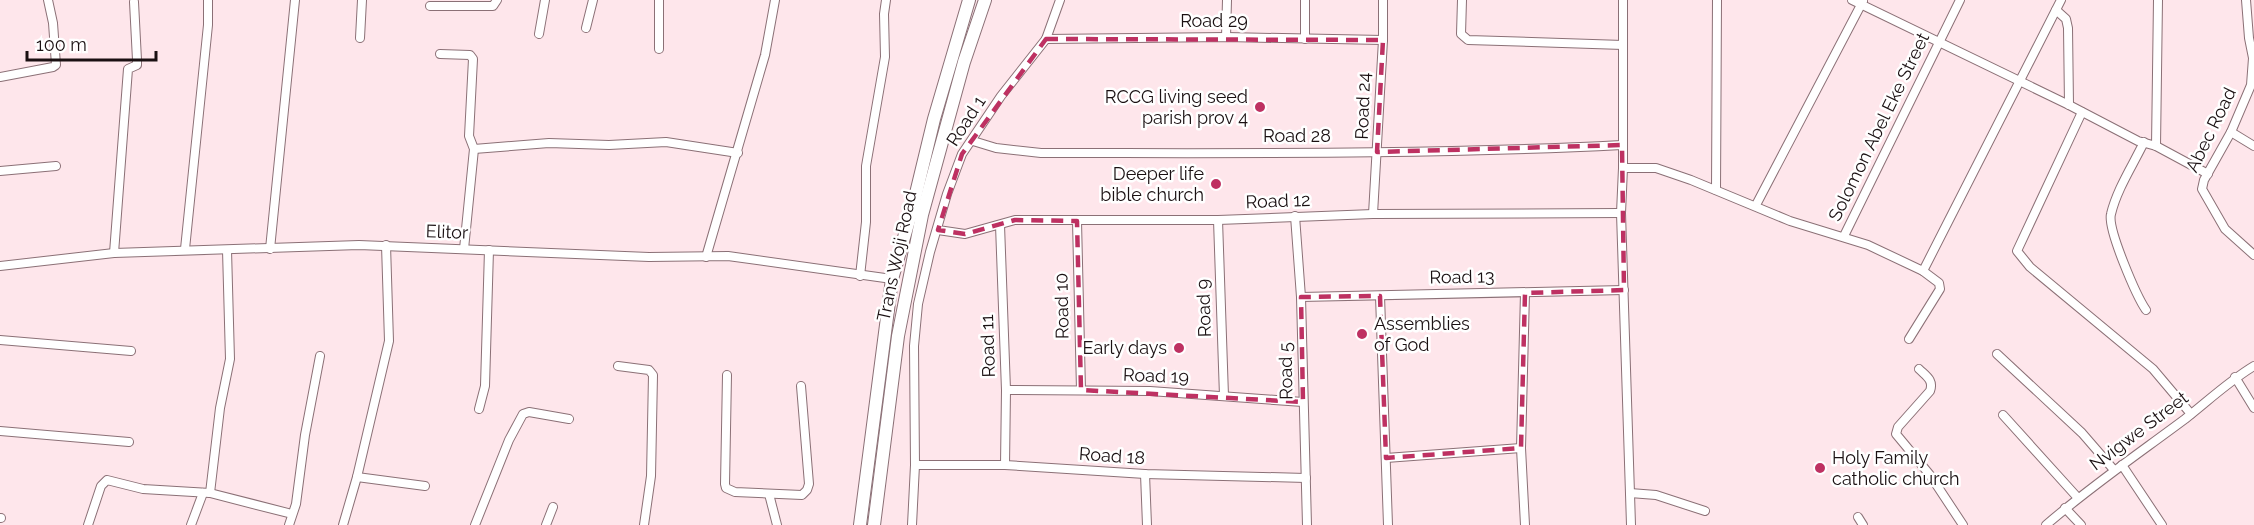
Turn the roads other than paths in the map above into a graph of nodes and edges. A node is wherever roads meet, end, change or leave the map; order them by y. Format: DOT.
graph roads {
  1 [pos="48,0"];
  2 [pos="208,0"];
  3 [pos="295,0"];
  4 [pos="362,0"];
  5 [pos="497,0"];
  6 [pos="545,0"];
  7 [pos="593,0"];
  8 [pos="659,0"];
  9 [pos="775,0"];
  10 [pos="886,0"];
  11 [pos="969,0"];
  12 [pos="985,0"];
  13 [pos="1060,0"];
  14 [pos="1227,0"];
  15 [pos="1305,0"];
  16 [pos="1383,0"];
  17 [pos="1462,0"];
  18 [pos="1623,0"];
  19 [pos="1717,0"];
  20 [pos="1960,0"];
  21 [pos="2061,0"];
  22 [pos="2158,0"];
  23 [pos="2246,0"];
  24 [pos="1859,1"];
  25 [pos="134,2"];
  26 [pos="430,6"];
  27 [pos="2056,10"];
  28 [pos="586,28"];
  29 [pos="539,34"];
  30 [pos="1226,37"];
  31 [pos="360,38"];
  32 [pos="1046,39"];
  33 [pos="1305,39"];
  34 [pos="1383,40"];
  35 [pos="1939,43"];
  36 [pos="1623,45"];
  37 [pos="659,49"];
  38 [pos="440,54"];
  39 [pos="2254,58"];
  40 [pos="0,77"];
  41 [pos="2019,81"];
  42 [pos="2069,105"];
  43 [pos="2082,112"];
  44 [pos="2231,132"];
  45 [pos="973,141"];
  46 [pos="2144,142"];
  47 [pos="1622,146"];
  48 [pos="2156,146"];
  49 [pos="2254,146"];
  50 [pos="474,149"];
  51 [pos="1377,152"];
  52 [pos="738,153"];
  53 [pos="56,166"];
  54 [pos="1623,168"];
  55 [pos="0,171"];
  56 [pos="2208,174"];
  57 [pos="1716,190"];
  58 [pos="1756,205"];
  59 [pos="1373,213"];
  60 [pos="1622,213"];
  61 [pos="1295,216"];
  62 [pos="1218,220"];
  63 [pos="1077,221"];
  64 [pos="1000,225"];
  65 [pos="938,230"];
  66 [pos="1844,236"];
  67 [pos="386,245"];
  68 [pos="185,249"];
  69 [pos="270,249"];
  70 [pos="464,249"];
  71 [pos="227,250"];
  72 [pos="489,250"];
  73 [pos="114,253"];
  74 [pos="2254,255"];
  75 [pos="706,257"];
  76 [pos="0,266"];
  77 [pos="1923,271"];
  78 [pos="860,276"];
  79 [pos="892,279"];
  80 [pos="1624,290"];
  81 [pos="1525,293"];
  82 [pos="1380,296"];
  83 [pos="1301,297"];
  84 [pos="2146,310"];
  85 [pos="1909,339"];
  86 [pos="0,340"];
  87 [pos="131,351"];
  88 [pos="1997,354"];
  89 [pos="320,356"];
  90 [pos="618,366"];
  91 [pos="2254,366"];
  92 [pos="1919,369"];
  93 [pos="727,375"];
  94 [pos="2235,377"];
  95 [pos="801,386"];
  96 [pos="1006,390"];
  97 [pos="1081,390"];
  98 [pos="1224,396"];
  99 [pos="1303,402"];
  100 [pos="479,408"];
  101 [pos="2254,408"];
  102 [pos="2191,414"];
  103 [pos="2003,415"];
  104 [pos="569,419"];
  105 [pos="0,431"];
  106 [pos="129,442"];
  107 [pos="1521,448"];
  108 [pos="1386,458"];
  109 [pos="915,465"];
  110 [pos="1005,465"];
  111 [pos="2118,468"];
  112 [pos="1145,474"];
  113 [pos="357,477"];
  114 [pos="1306,478"];
  115 [pos="425,486"];
  116 [pos="206,493"];
  117 [pos="1630,493"];
  118 [pos="769,494"];
  119 [pos="2078,498"];
  120 [pos="553,507"];
  121 [pos="2065,508"];
  122 [pos="1705,511"];
  123 [pos="292,514"];
  124 [pos="88,525"];
  125 [pos="191,525"];
  126 [pos="289,525"];
  127 [pos="343,525"];
  128 [pos="475,525"];
  129 [pos="546,525"];
  130 [pos="644,525"];
  131 [pos="777,525"];
  132 [pos="860,525"];
  133 [pos="874,525"];
  134 [pos="912,525"];
  135 [pos="1147,525"];
  136 [pos="1306,525"];
  137 [pos="1388,525"];
  138 [pos="1525,525"];
  139 [pos="1631,525"];
  140 [pos="1963,525"];
  141 [pos="2046,525"];
  142 [pos="2081,525"];
  143 [pos="2162,525"];
  1 -- 40 [label="street"];
  2 -- 68 [label="street"];
  3 -- 69 [label="street"];
  4 -- 31 [label="street"];
  5 -- 26 [label="street"];
  6 -- 29 [label="street"];
  7 -- 28 [label="street"];
  8 -- 37 [label="street"];
  9 -- 52 [label="street"];
  10 -- 78 [label="street"];
  11 -- 79 [label="main road, Trans Woji Road"];
  12 -- 133 [label="main road, Trans Woji Road"];
  13 -- 32 [label="street, Road 1"];
  14 -- 30 [label="street"];
  15 -- 33 [label="street"];
  16 -- 34 [label="street, Road 24"];
  17 -- 36 [label="street"];
  18 -- 36 [label="street"];
  19 -- 57 [label="street"];
  20 -- 35 [label="street, Solomon Abel Eke Street"];
  21 -- 27 [label="street"];
  22 -- 48 [label="street"];
  23 -- 39 [label="street, Abec Road"];
  24 -- 35 [label="street"];
  24 -- 58 [label="street"];
  25 -- 73 [label="street"];
  27 -- 41 [label="street"];
  27 -- 42 [label="street"];
  30 -- 32 [label="street, Road 29"];
  30 -- 33 [label="street, Road 29"];
  32 -- 45 [label="street, Road 1"];
  33 -- 34 [label="street, Road 29"];
  34 -- 51 [label="street, Road 24"];
  35 -- 41 [label="street"];
  35 -- 66 [label="street, Solomon Abel Eke Street"];
  36 -- 47 [label="street"];
  38 -- 50 [label="street"];
  39 -- 44 [label="street, Abec Road"];
  41 -- 42 [label="street"];
  41 -- 77 [label="street"];
  42 -- 43 [label="street"];
  43 -- 46 [label="street"];
  43 -- 102 [label="street"];
  44 -- 49 [label="street"];
  44 -- 56 [label="street, Abec Road"];
  45 -- 51 [label="street, Road 28"];
  45 -- 65 [label="street, Road 1"];
  46 -- 48 [label="street"];
  46 -- 84 [label="street"];
  47 -- 51 [label="street, Road 28"];
  47 -- 54 [label="street"];
  48 -- 56 [label="street"];
  50 -- 52 [label="street"];
  50 -- 70 [label="street"];
  51 -- 59 [label="street, Road 24"];
  52 -- 75 [label="street"];
  53 -- 55 [label="street"];
  54 -- 57 [label="street"];
  54 -- 60 [label="street"];
  56 -- 74 [label="street, Abec Road"];
  57 -- 58 [label="street"];
  58 -- 66 [label="street"];
  59 -- 60 [label="street, Road 12"];
  59 -- 61 [label="street, Road 12"];
  60 -- 80 [label="street"];
  61 -- 62 [label="street, Road 12"];
  61 -- 83 [label="street, Road 5"];
  62 -- 63 [label="street, Road 12"];
  62 -- 98 [label="street, Road 9"];
  63 -- 64 [label="street, Road 12"];
  63 -- 97 [label="street, Road 10"];
  64 -- 65 [label="street, Road 12"];
  64 -- 96 [label="street, Road 11"];
  65 -- 109 [label="street, Road 1"];
  66 -- 77 [label="street"];
  67 -- 69 [label="street, Elitor"];
  67 -- 70 [label="street, Elitor"];
  67 -- 113 [label="street"];
  68 -- 71 [label="street, Elitor"];
  68 -- 73 [label="street, Elitor"];
  69 -- 71 [label="street, Elitor"];
  70 -- 72 [label="street, Elitor"];
  71 -- 116 [label="street"];
  72 -- 75 [label="street, Elitor"];
  72 -- 100 [label="street"];
  73 -- 76 [label="street, Elitor"];
  75 -- 78 [label="street, Elitor"];
  77 -- 85 [label="street"];
  78 -- 79 [label="street, Elitor"];
  79 -- 132 [label="main road, Trans Woji Road"];
  80 -- 81 [label="street, Road 13"];
  80 -- 117 [label="street"];
  81 -- 82 [label="street, Road 13"];
  81 -- 107 [label="street"];
  82 -- 83 [label="street, Road 13"];
  82 -- 108 [label="street"];
  83 -- 99 [label="street, Road 5"];
  86 -- 87 [label="street"];
  88 -- 111 [label="street"];
  89 -- 123 [label="street"];
  90 -- 130 [label="street"];
  91 -- 94 [label="street, Nvigwe Street"];
  92 -- 140 [label="street"];
  93 -- 118 [label="street"];
  94 -- 101 [label="street"];
  94 -- 102 [label="street, Nvigwe Street"];
  95 -- 118 [label="street"];
  96 -- 97 [label="street, Road 19"];
  96 -- 110 [label="street, Road 11"];
  97 -- 98 [label="street, Road 19"];
  98 -- 99 [label="street, Road 19"];
  99 -- 114 [label="street, Road 5"];
  102 -- 111 [label="street, Nvigwe Street"];
  103 -- 119 [label="street"];
  104 -- 128 [label="street"];
  105 -- 106 [label="street"];
  107 -- 108 [label="street"];
  107 -- 138 [label="street"];
  108 -- 137 [label="street"];
  109 -- 110 [label="street, Road 18"];
  109 -- 134 [label="street, Road 1"];
  110 -- 112 [label="street, Road 18"];
  111 -- 119 [label="street, Nvigwe Street"];
  111 -- 143 [label="street"];
  112 -- 114 [label="street, Road 18"];
  112 -- 135 [label="street"];
  113 -- 115 [label="street"];
  113 -- 127 [label="street"];
  114 -- 136 [label="street, Road 5"];
  116 -- 123 [label="street"];
  116 -- 124 [label="street"];
  116 -- 125 [label="street"];
  117 -- 122 [label="street"];
  117 -- 139 [label="street"];
  118 -- 131 [label="street"];
  119 -- 121 [label="street, Nvigwe Street"];
  120 -- 129 [label="street"];
  121 -- 141 [label="street, Nvigwe Street"];
  121 -- 142 [label="street"];
  123 -- 126 [label="street"];
}
